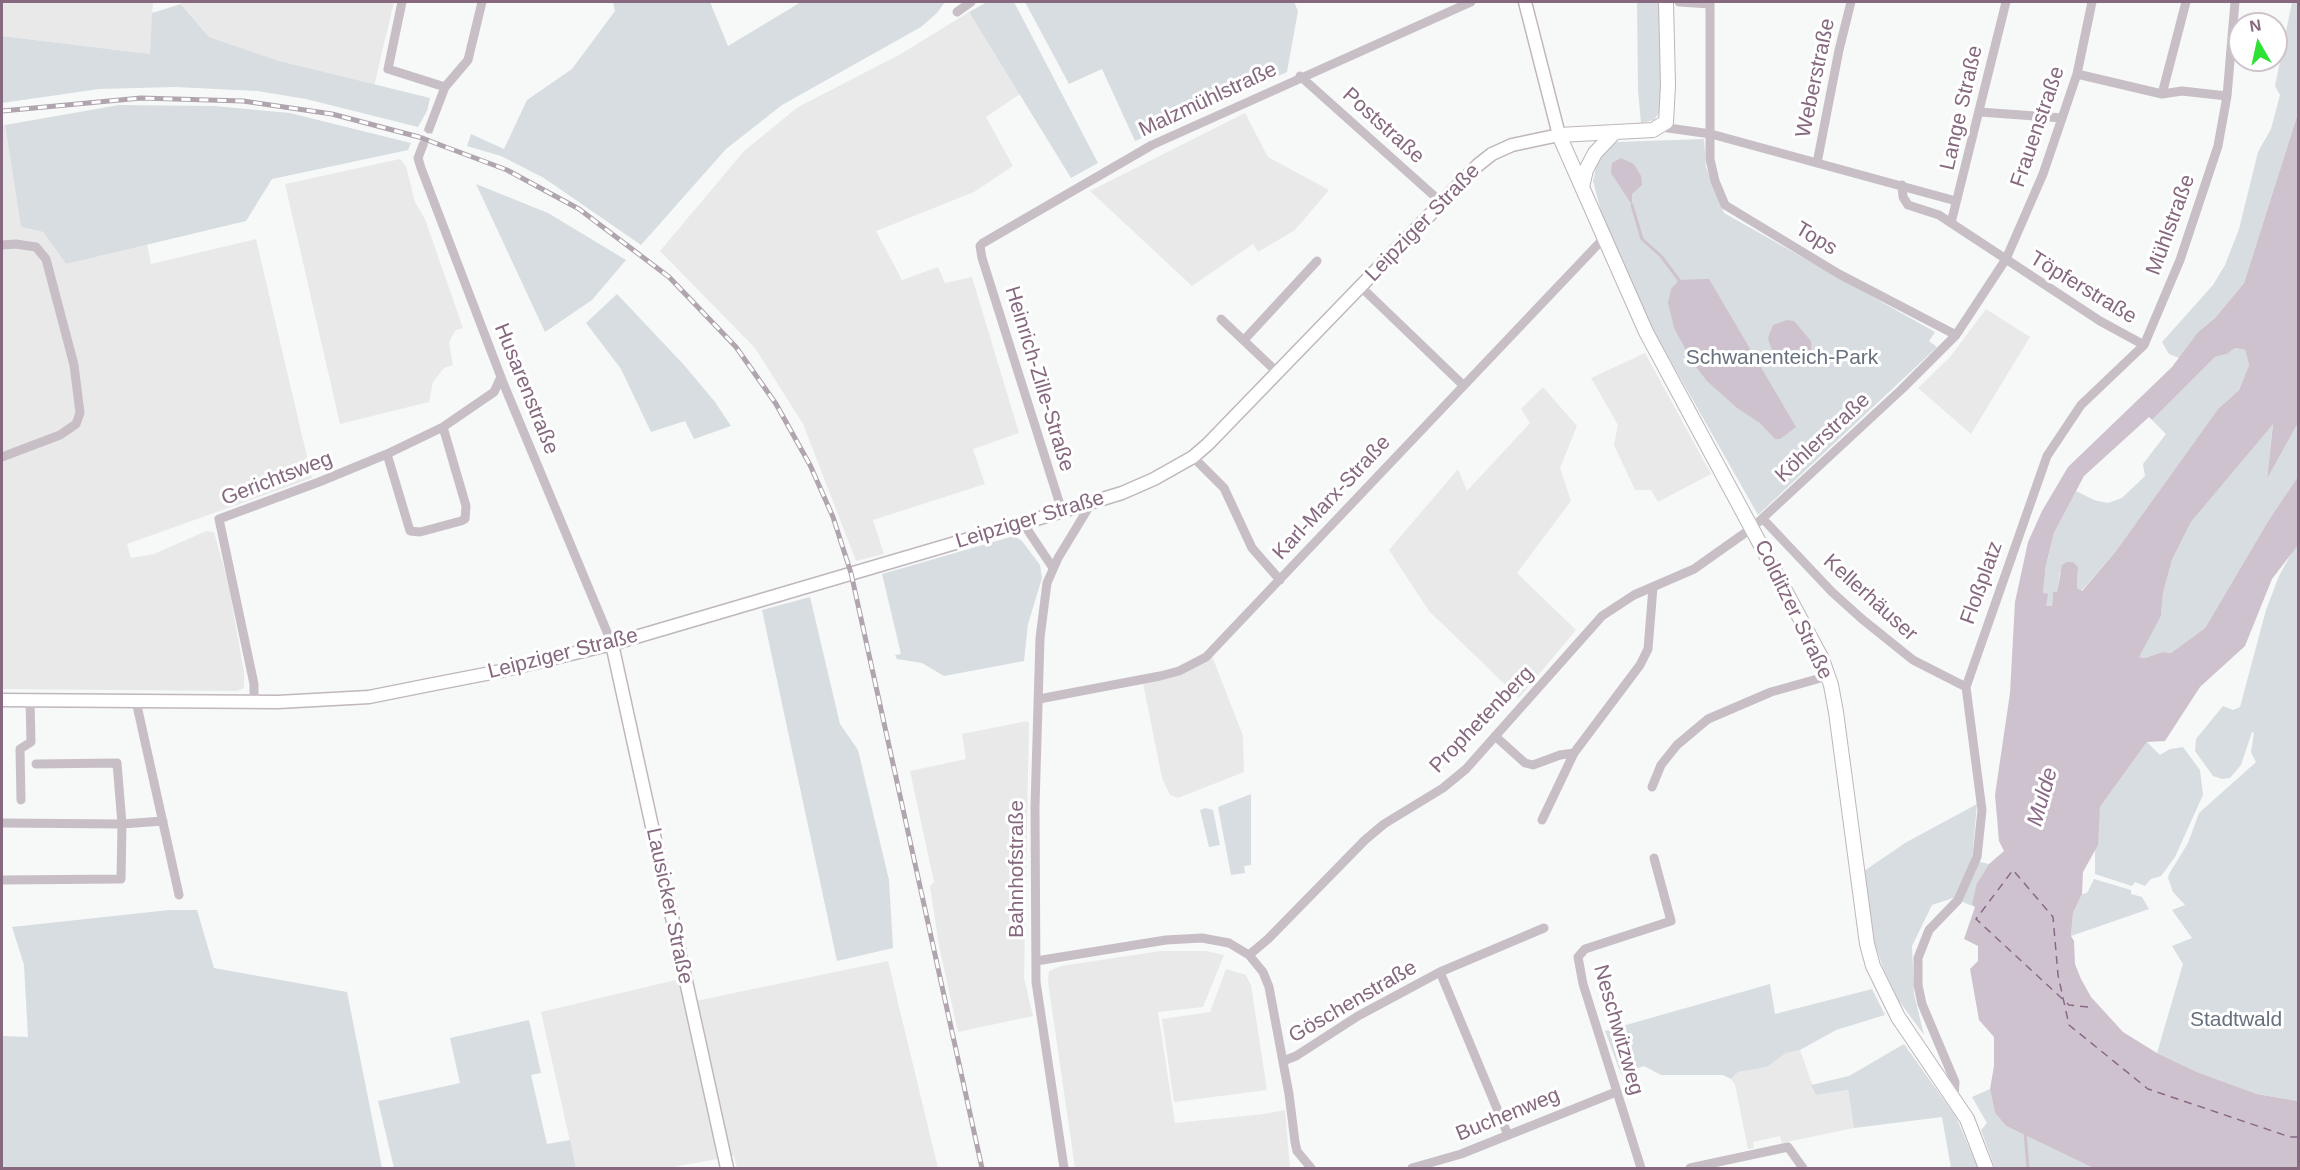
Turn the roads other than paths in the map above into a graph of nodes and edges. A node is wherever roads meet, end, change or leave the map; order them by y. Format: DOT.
graph roads {
  1 [pos="402,2"];
  2 [pos="482,2"];
  3 [pos="972,2"];
  4 [pos="1472,2"];
  5 [pos="1525,2"];
  6 [pos="1666,2"];
  7 [pos="1679,2"];
  8 [pos="1851,2"];
  9 [pos="2006,2"];
  10 [pos="2092,2"];
  11 [pos="2186,2"];
  12 [pos="2235,2"];
  13 [pos="1710,3"];
  14 [pos="957,12"];
  15 [pos="2077,74"];
  16 [pos="1300,76"];
  17 [pos="445,87"];
  18 [pos="2162,94"];
  19 [pos="2227,96"];
  20 [pos="1980,112"];
  21 [pos="2062,118"];
  22 [pos="1661,127"];
  23 [pos="429,129"];
  24 [pos="1615,132"];
  25 [pos="1711,134"];
  26 [pos="1559,135"];
  27 [pos="423,145"];
  28 [pos="1817,163"];
  29 [pos="1902,185"];
  30 [pos="1582,187"];
  31 [pos="1956,201"];
  32 [pos="1441,202"];
  33 [pos="1951,223"];
  34 [pos="1604,237"];
  35 [pos="2,245"];
  36 [pos="982,258"];
  37 [pos="2006,260"];
  38 [pos="1317,261"];
  39 [pos="1361,287"];
  40 [pos="1221,319"];
  41 [pos="1956,335"];
  42 [pos="1244,340"];
  43 [pos="2144,345"];
  44 [pos="1278,373"];
  45 [pos="501,377"];
  46 [pos="1463,385"];
  47 [pos="443,427"];
  48 [pos="387,454"];
  49 [pos="2,457"];
  50 [pos="1193,457"];
  51 [pos="1092,502"];
  52 [pos="1062,511"];
  53 [pos="1023,523"];
  54 [pos="1758,523"];
  55 [pos="1053,568"];
  56 [pos="1280,580"];
  57 [pos="1653,588"];
  58 [pos="612,644"];
  59 [pos="1828,676"];
  60 [pos="1966,687"];
  61 [pos="2,699"];
  62 [pos="1039,699"];
  63 [pos="30,700"];
  64 [pos="136,701"];
  65 [pos="254,702"];
  66 [pos="1496,736"];
  67 [pos="1574,753"];
  68 [pos="36,764"];
  69 [pos="1652,788"];
  70 [pos="21,800"];
  71 [pos="1542,820"];
  72 [pos="163,821"];
  73 [pos="2,823"];
  74 [pos="122,824"];
  75 [pos="1654,858"];
  76 [pos="2,880"];
  77 [pos="179,895"];
  78 [pos="1544,928"];
  79 [pos="1249,955"];
  80 [pos="1036,962"];
  81 [pos="1440,972"];
  82 [pos="1283,1061"];
  83 [pos="1616,1092"];
  84 [pos="1954,1098"];
  85 [pos="1509,1135"];
  86 [pos="1307,1167"];
  87 [pos="726,1168"];
  88 [pos="1064,1168"];
  89 [pos="1412,1168"];
  90 [pos="1641,1168"];
  91 [pos="1690,1168"];
  92 [pos="1803,1168"];
  93 [pos="1986,1168"];
  1 -- 17 [label="street"];
  2 -- 17 [label="street"];
  3 -- 14 [label="street"];
  4 -- 16 [label="street, Malzmühlstraße"];
  5 -- 26 [label="main road"];
  6 -- 22 [label="main road"];
  7 -- 13 [label="street"];
  8 -- 28 [label="street, Weberstraße"];
  9 -- 20 [label="street, Lange Straße"];
  10 -- 15 [label="street, Frauenstraße"];
  11 -- 18 [label="street"];
  12 -- 19 [label="street, Mühlstraße"];
  13 -- 25 [label="street, Tops"];
  15 -- 18 [label="street"];
  15 -- 21 [label="street, Frauenstraße"];
  16 -- 32 [label="street, Poststraße"];
  16 -- 36 [label="street, Malzmühlstraße"];
  17 -- 23 [label="street"];
  18 -- 19 [label="street"];
  19 -- 43 [label="street, Mühlstraße"];
  20 -- 21 [label="street"];
  20 -- 31 [label="street, Lange Straße"];
  21 -- 37 [label="street, Frauenstraße"];
  22 -- 24 [label="main road, Leipziger Straße"];
  22 -- 25 [label="street, Leipziger Straße"];
  24 -- 26 [label="main road, Leipziger Straße"];
  24 -- 30 [label="main road"];
  25 -- 28 [label="street, Leipziger Straße"];
  25 -- 41 [label="street, Tops"];
  26 -- 30 [label="main road, Colditzer Straße"];
  26 -- 32 [label="main road, Leipziger Straße"];
  27 -- 45 [label="street, Husarenstraße"];
  28 -- 29 [label="street, Leipziger Straße"];
  29 -- 31 [label="street, Leipziger Straße"];
  29 -- 33 [label="street"];
  30 -- 34 [label="main road, Colditzer Straße"];
  31 -- 33 [label="street, Lange Straße"];
  32 -- 39 [label="main road, Leipziger Straße"];
  33 -- 37 [label="street"];
  34 -- 46 [label="street, Karl-Marx-Straße"];
  34 -- 54 [label="main road, Colditzer Straße"];
  35 -- 49 [label="street"];
  36 -- 52 [label="street, Heinrich-Zille-Straße"];
  37 -- 41 [label="street, Köhlerstraße"];
  37 -- 43 [label="street, Töpferstraße"];
  38 -- 42 [label="street"];
  39 -- 44 [label="main road, Leipziger Straße"];
  39 -- 46 [label="street"];
  40 -- 42 [label="street"];
  41 -- 54 [label="street, Köhlerstraße"];
  42 -- 44 [label="street"];
  43 -- 60 [label="street, Floßplatz"];
  44 -- 50 [label="main road, Leipziger Straße"];
  45 -- 47 [label="street, Gerichtsweg"];
  45 -- 58 [label="street, Husarenstraße"];
  46 -- 56 [label="street, Karl-Marx-Straße"];
  47 -- 48 [label="street, Gerichtsweg"];
  47 -- 48 [label="street"];
  48 -- 65 [label="street, Gerichtsweg"];
  50 -- 51 [label="main road, Leipziger Straße"];
  50 -- 56 [label="street"];
  51 -- 52 [label="main road, Leipziger Straße"];
  51 -- 55 [label="street, Bahnhofstraße"];
  52 -- 53 [label="main road, Leipziger Straße"];
  53 -- 55 [label="street"];
  53 -- 58 [label="main road, Leipziger Straße"];
  54 -- 57 [label="street, Prophetenberg"];
  54 -- 59 [label="main road, Colditzer Straße"];
  54 -- 60 [label="street, Kellerhäuser"];
  55 -- 62 [label="street, Bahnhofstraße"];
  56 -- 62 [label="street, Karl-Marx-Straße"];
  57 -- 66 [label="street, Prophetenberg"];
  57 -- 67 [label="street"];
  58 -- 65 [label="main road, Leipziger Straße"];
  58 -- 87 [label="main road, Lausicker Straße"];
  59 -- 69 [label="street"];
  59 -- 84 [label="main road, Colditzer Straße"];
  60 -- 84 [label="street"];
  61 -- 63 [label="main road, Leipziger Straße"];
  62 -- 80 [label="street, Bahnhofstraße"];
  63 -- 64 [label="main road, Leipziger Straße"];
  63 -- 70 [label="street"];
  64 -- 65 [label="main road, Leipziger Straße"];
  64 -- 72 [label="street"];
  66 -- 67 [label="street"];
  66 -- 79 [label="street, Prophetenberg"];
  67 -- 71 [label="street"];
  68 -- 74 [label="street"];
  72 -- 74 [label="street"];
  72 -- 77 [label="street"];
  73 -- 74 [label="street"];
  74 -- 76 [label="street"];
  75 -- 83 [label="street, Neschwitzweg"];
  78 -- 81 [label="street, Göschenstraße"];
  79 -- 80 [label="street"];
  79 -- 82 [label="street"];
  80 -- 88 [label="street, Bahnhofstraße"];
  81 -- 82 [label="street, Göschenstraße"];
  81 -- 85 [label="street, Göschenstraße"];
  82 -- 86 [label="street"];
  83 -- 85 [label="street, Buchenweg"];
  83 -- 90 [label="street, Neschwitzweg"];
  84 -- 93 [label="main road, Colditzer Straße"];
  85 -- 89 [label="street, Buchenweg"];
  91 -- 92 [label="street"];
}
